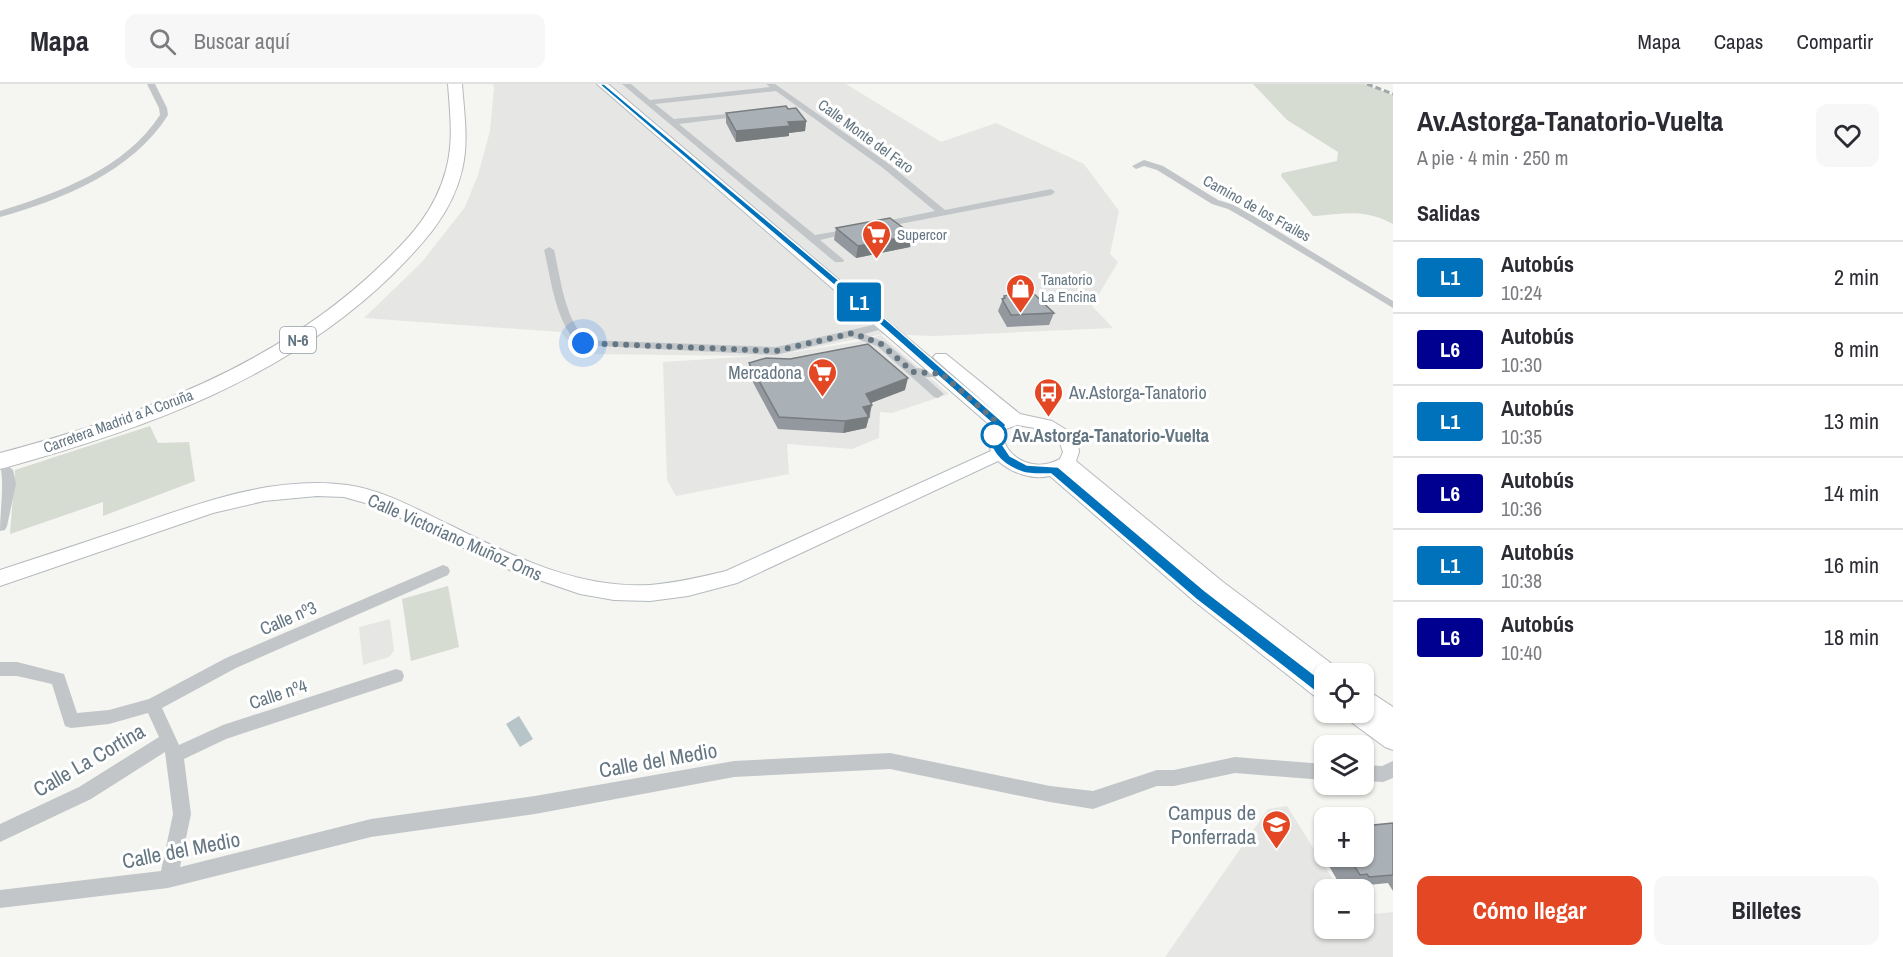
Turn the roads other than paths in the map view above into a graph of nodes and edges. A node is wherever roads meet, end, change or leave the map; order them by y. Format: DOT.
graph roads {
  1 [pos="151,84"];
  2 [pos="455,84"];
  3 [pos="602,84"];
  4 [pos="613,84"];
  5 [pos="626,84"];
  6 [pos="631,84"];
  7 [pos="774,87"];
  8 [pos="648,102"];
  9 [pos="803,107"];
  10 [pos="791,109"];
  11 [pos="755,112"];
  12 [pos="672,122"];
  13 [pos="1136,166"];
  14 [pos="1051,192"];
  15 [pos="943,213"];
  16 [pos="0,214"];
  17 [pos="814,238"];
  18 [pos="549,250"];
  19 [pos="839,260"];
  20 [pos="1393,305"];
  21 [pos="881,327"];
  22 [pos="853,333"];
  23 [pos="881,344"];
  24 [pos="913,372"];
  25 [pos="942,374"];
  26 [pos="939,394"];
  27 [pos="1008,422"];
  28 [pos="1001,454"];
  29 [pos="3,465"];
  30 [pos="1060,467"];
  31 [pos="0,526"];
  32 [pos="443,571"];
  33 [pos="0,578"];
  34 [pos="1315,663"];
  35 [pos="0,669"];
  36 [pos="396,676"];
  37 [pos="1314,683"];
  38 [pos="152,705"];
  39 [pos="1374,705"];
  40 [pos="1393,719"];
  41 [pos="1370,723"];
  42 [pos="1393,740"];
  43 [pos="171,748"];
  44 [pos="1393,769"];
  45 [pos="1314,771"];
  46 [pos="1374,774"];
  47 [pos="0,833"];
  48 [pos="168,879"];
  49 [pos="0,899"];
  1 -- 16 [label="street"];
  2 -- 29 [label="highway, Carretera Madrid a A Coruña / N-6"];
  3 -- 21 [label="main road"];
  4 -- 27 [label="main road"];
  5 -- 6 [label="street"];
  5 -- 8 [label="street"];
  7 -- 8 [label="street"];
  7 -- 9 [label="street, Calle Monte del Faro"];
  8 -- 12 [label="street"];
  9 -- 10 [label="street"];
  9 -- 15 [label="street, Calle Monte del Faro"];
  11 -- 12 [label="street"];
  12 -- 17 [label="street"];
  13 -- 20 [label="street, Camino de los Frailes"];
  14 -- 15 [label="street"];
  15 -- 17 [label="street"];
  17 -- 19 [label="street"];
  18 -- 22 [label="street"];
  21 -- 22 [label="street"];
  21 -- 23 [label="street"];
  21 -- 25 [label="main road"];
  22 -- 23 [label="street"];
  23 -- 24 [label="street"];
  24 -- 25 [label="street"];
  24 -- 26 [label="street"];
  25 -- 27 [label="main road"];
  27 -- 28 [label="main road"];
  27 -- 30 [label="main road"];
  28 -- 30 [label="main road"];
  28 -- 33 [label="main road, Calle Victoriano Muñoz Oms"];
  29 -- 31 [label="street"];
  30 -- 34 [label="main road"];
  30 -- 37 [label="main road"];
  32 -- 38 [label="street, Calle nº3"];
  35 -- 38 [label="street, Calle nº3"];
  36 -- 43 [label="street, Calle nº4"];
  38 -- 43 [label="street"];
  39 -- 40 [label="main road"];
  41 -- 42 [label="main road"];
  43 -- 47 [label="street, Calle La Cortina"];
  43 -- 48 [label="street"];
  44 -- 46 [label="street"];
  45 -- 48 [label="street, Calle del Medio"];
  48 -- 49 [label="street, Calle del Medio"];
}
